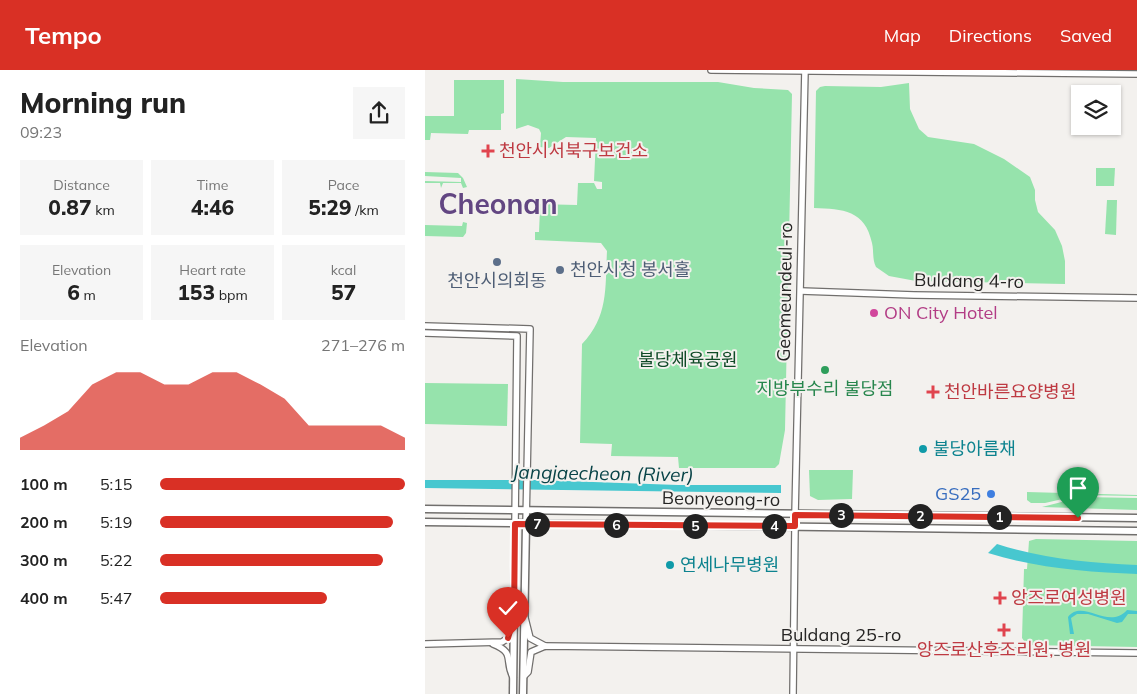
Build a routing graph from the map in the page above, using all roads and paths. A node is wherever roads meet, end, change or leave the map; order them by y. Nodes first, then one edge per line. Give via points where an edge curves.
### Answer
1 (711, 70) edge
2 (805, 71) edge
3 (1137, 74) edge
4 (801, 290) junction
5 (1137, 298) edge
6 (425, 326) edge
7 (425, 333) edge
8 (517, 366) junction
9 (517, 383) junction
10 (529, 383) junction
11 (529, 403) junction
12 (425, 509) edge
13 (515, 511) junction
14 (526, 512) junction
15 (795, 515) junction
16 (1137, 518) edge
17 (425, 522) edge
18 (515, 524) junction
19 (526, 524) junction
20 (795, 526) junction
21 (1137, 531) edge
22 (514, 618) junction
23 (525, 618) junction
24 (425, 644) edge
25 (493, 644) junction
26 (545, 646) junction
27 (794, 650) junction
28 (1137, 653) edge
29 (524, 676) junction
30 (513, 678) junction
31 (513, 694) edge
32 (523, 694) edge
33 (793, 694) edge

1 - 2 street
2 - 3 street
2 - 4 street, Geomeundeul-ro
4 - 5 street, Buldang 4-ro via 914,296
4 - 15 street, Geomeundeul-ro
6 - 10 street via 530,329
7 - 8 street via 517,336
8 - 9 street
8 - 10 street via 525,362
9 - 11 street via 522,406
9 - 13 street
10 - 11 street
11 - 14 street
12 - 13 main road, Beonyeong-ro
13 - 14 main road, Beonyeong-ro
13 - 18 street
14 - 15 main road, Beonyeong-ro
14 - 19 street
15 - 16 main road, Beonyeong-ro
15 - 20 main road
17 - 18 main road, Beonyeong-ro
18 - 19 main road, Beonyeong-ro
18 - 22 main road
19 - 20 main road, Beonyeong-ro
19 - 23 main road
20 - 21 main road, Beonyeong-ro
20 - 27 street
22 - 25 street via 508,638
22 - 30 main road
23 - 26 street via 530,638
23 - 29 main road
24 - 25 street
25 - 30 street via 509,654
26 - 27 street, Buldang 25-ro
26 - 29 street via 531,652 528,672
27 - 28 street, Buldang 25-ro
27 - 33 street
29 - 32 main road
30 - 31 main road

